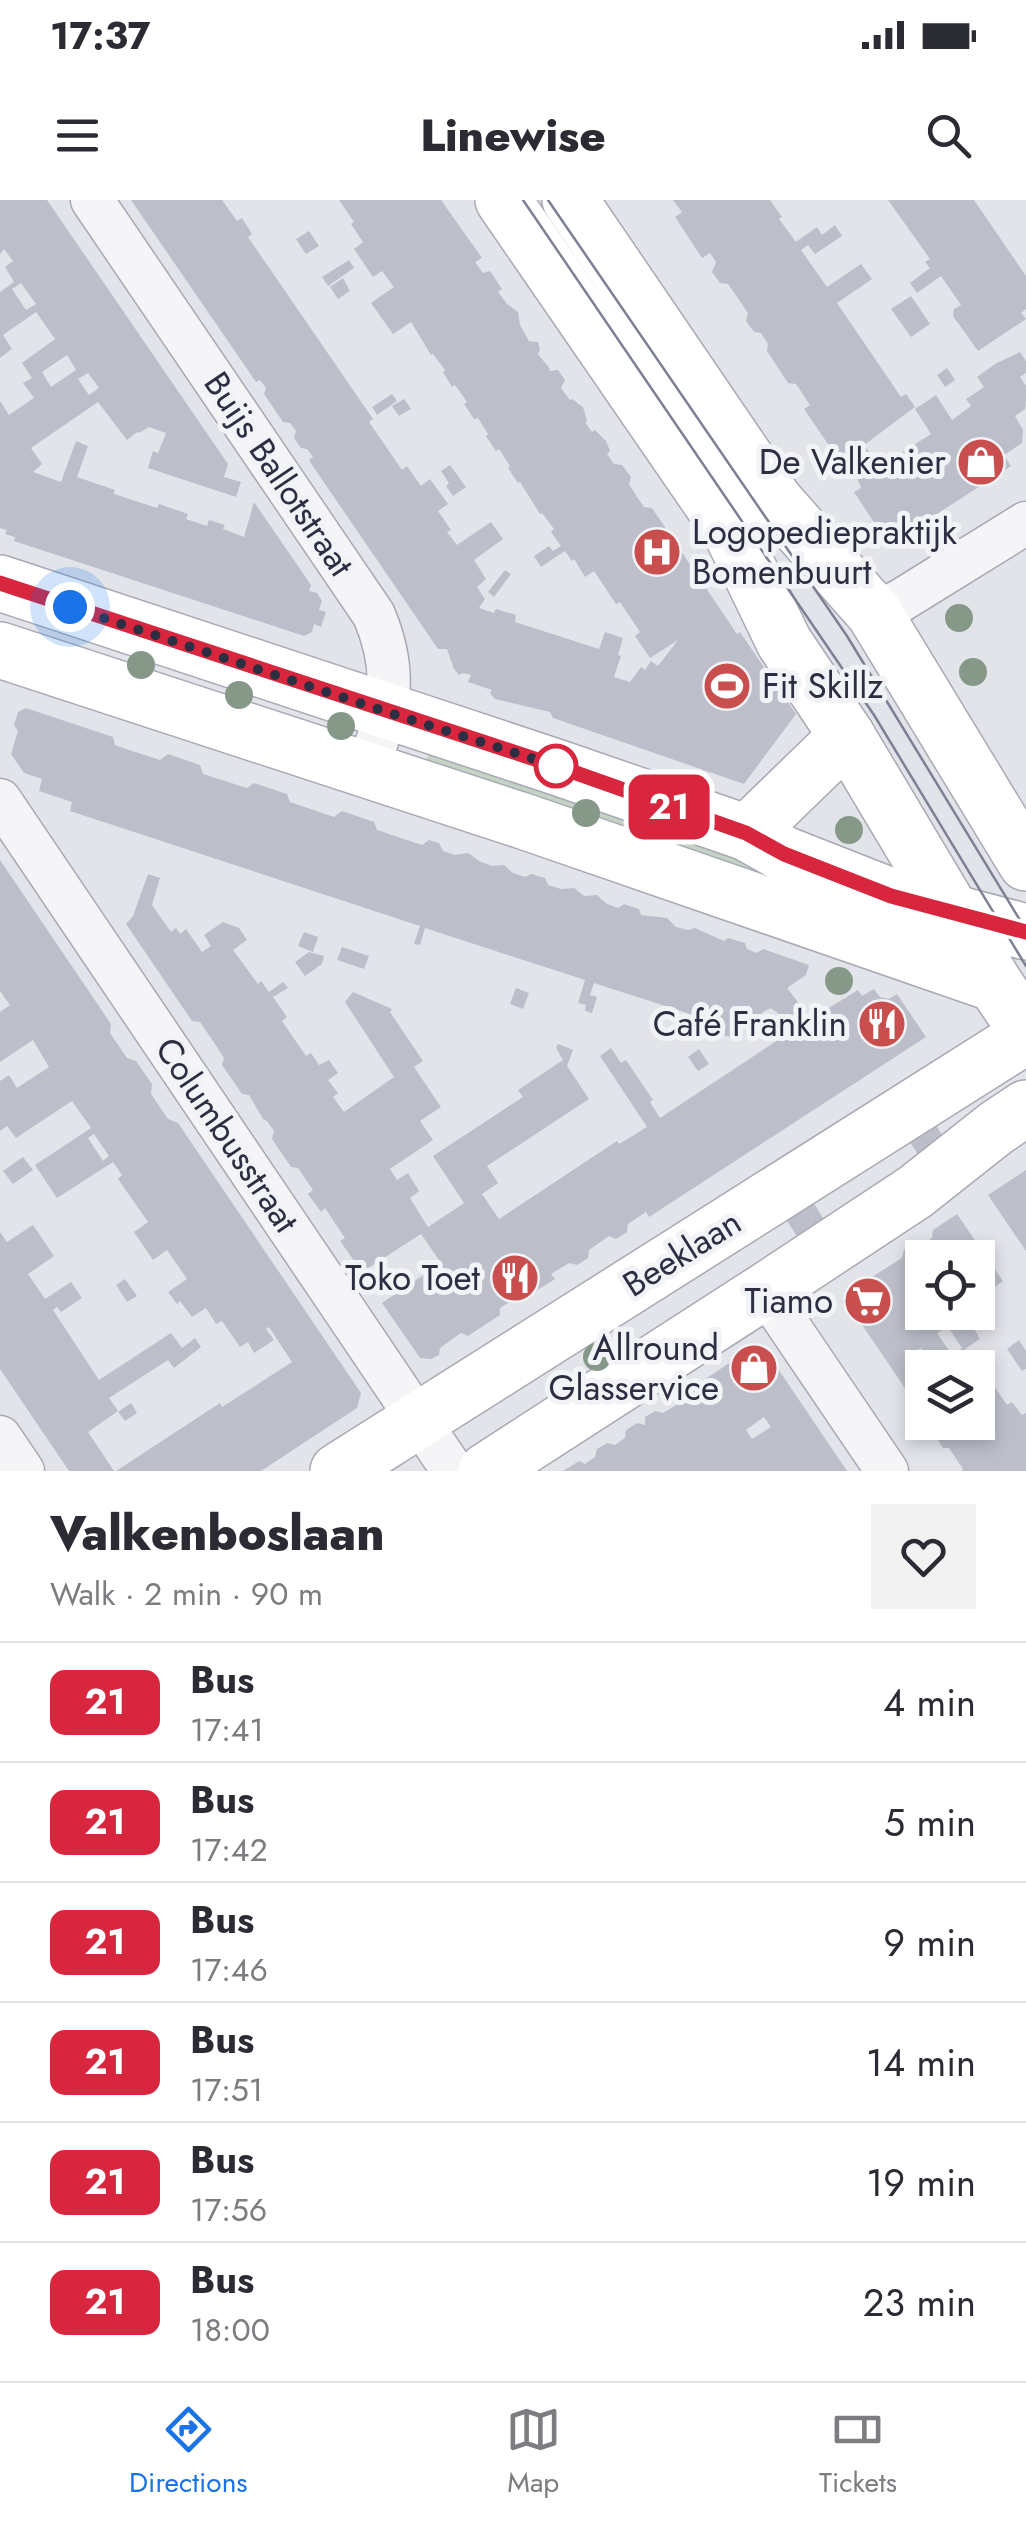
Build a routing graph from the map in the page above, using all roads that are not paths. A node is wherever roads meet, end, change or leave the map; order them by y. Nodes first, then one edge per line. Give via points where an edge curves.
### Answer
1 (92, 200) edge
2 (504, 200) edge
3 (570, 200) edge
4 (1026, 523) edge
5 (0, 583) edge
6 (874, 613) junction
7 (0, 650) edge
8 (387, 712) junction
9 (846, 736) junction
10 (367, 771) junction
11 (0, 800) edge
12 (746, 833) junction
13 (1026, 863) edge
14 (952, 913) junction
15 (1026, 932) edge
16 (995, 984) junction
17 (1026, 1033) edge
18 (1026, 1108) edge
19 (765, 1292) junction
20 (419, 1419) junction
21 (0, 1437) edge
22 (23, 1471) edge
23 (338, 1471) edge
24 (453, 1471) edge
25 (486, 1471) edge
26 (887, 1471) edge

1 - 8 street, Buijs Ballotstraat via 374,615 390,678
2 - 9 street via 730,530 784,642
3 - 6 street via 775,501
4 - 6 street
5 - 8 street
6 - 13 street
7 - 10 street
8 - 10 street, Buijs Ballotstraat
8 - 12 street
9 - 12 street
9 - 14 street
10 - 16 street
11 - 20 street, Columbusstraat
12 - 14 street via 891,896
14 - 15 street
14 - 16 street
16 - 17 street
17 - 20 street, Beeklaan
18 - 19 street via 916,1192
19 - 25 street
19 - 26 street
20 - 23 street, Beeklaan
20 - 24 street, Columbusstraat
21 - 22 street

